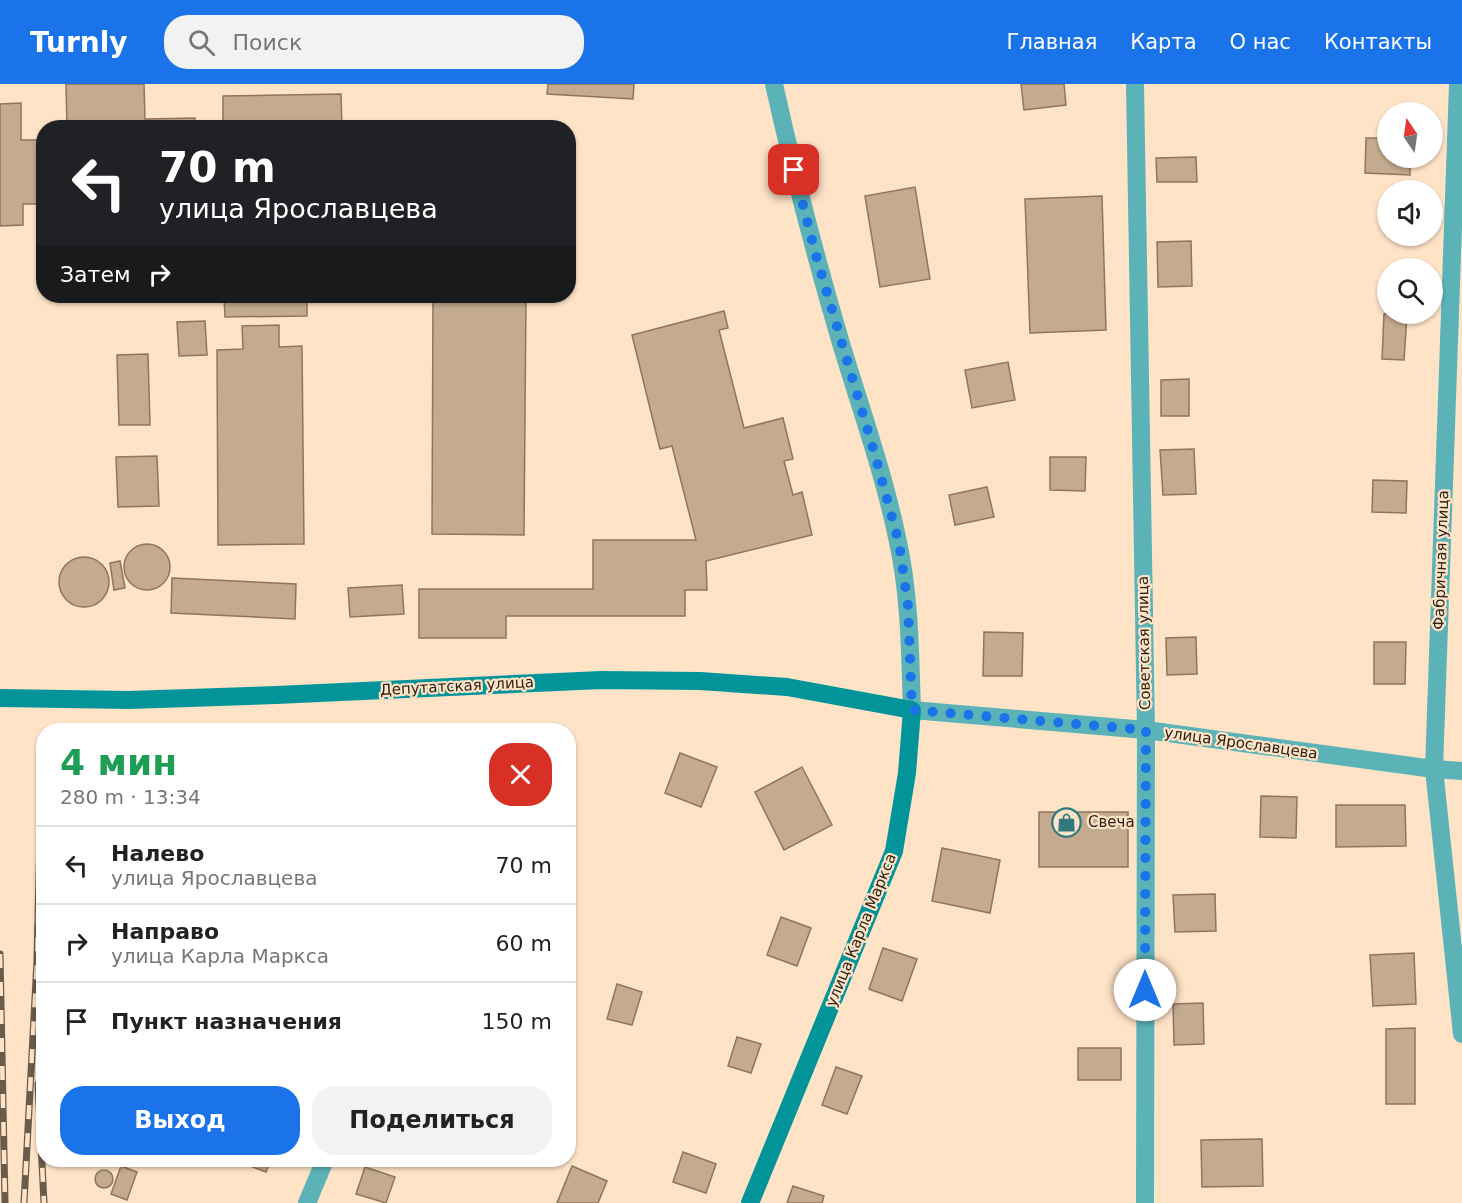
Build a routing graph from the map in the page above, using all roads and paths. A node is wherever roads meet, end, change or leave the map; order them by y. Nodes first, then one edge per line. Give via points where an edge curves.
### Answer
1 (774, 84) edge
2 (1136, 84) edge
3 (1458, 84) edge
4 (0, 698) edge
5 (912, 710) junction
6 (1146, 730) junction
7 (1434, 769) junction
8 (1462, 771) edge
9 (1462, 1034) edge
10 (322, 1167) edge
11 (307, 1203) edge
12 (750, 1203) edge
13 (1145, 1203) edge

1 - 5 street, улица Карла Маркса via 815,252 899,543 908,606
2 - 6 street, Советская улица
3 - 7 street, Фабричная улица
4 - 5 main road, Депутатская улица via 129,700 601,680 700,681 787,687
5 - 6 street, улица Ярославцева
5 - 12 main road, улица Карла Маркса via 907,773 894,851
6 - 7 street, улица Ярославцева
6 - 13 street, Советская улица
7 - 8 street, улица Ярославцева
7 - 9 street, Фабричная улица
10 - 11 street

